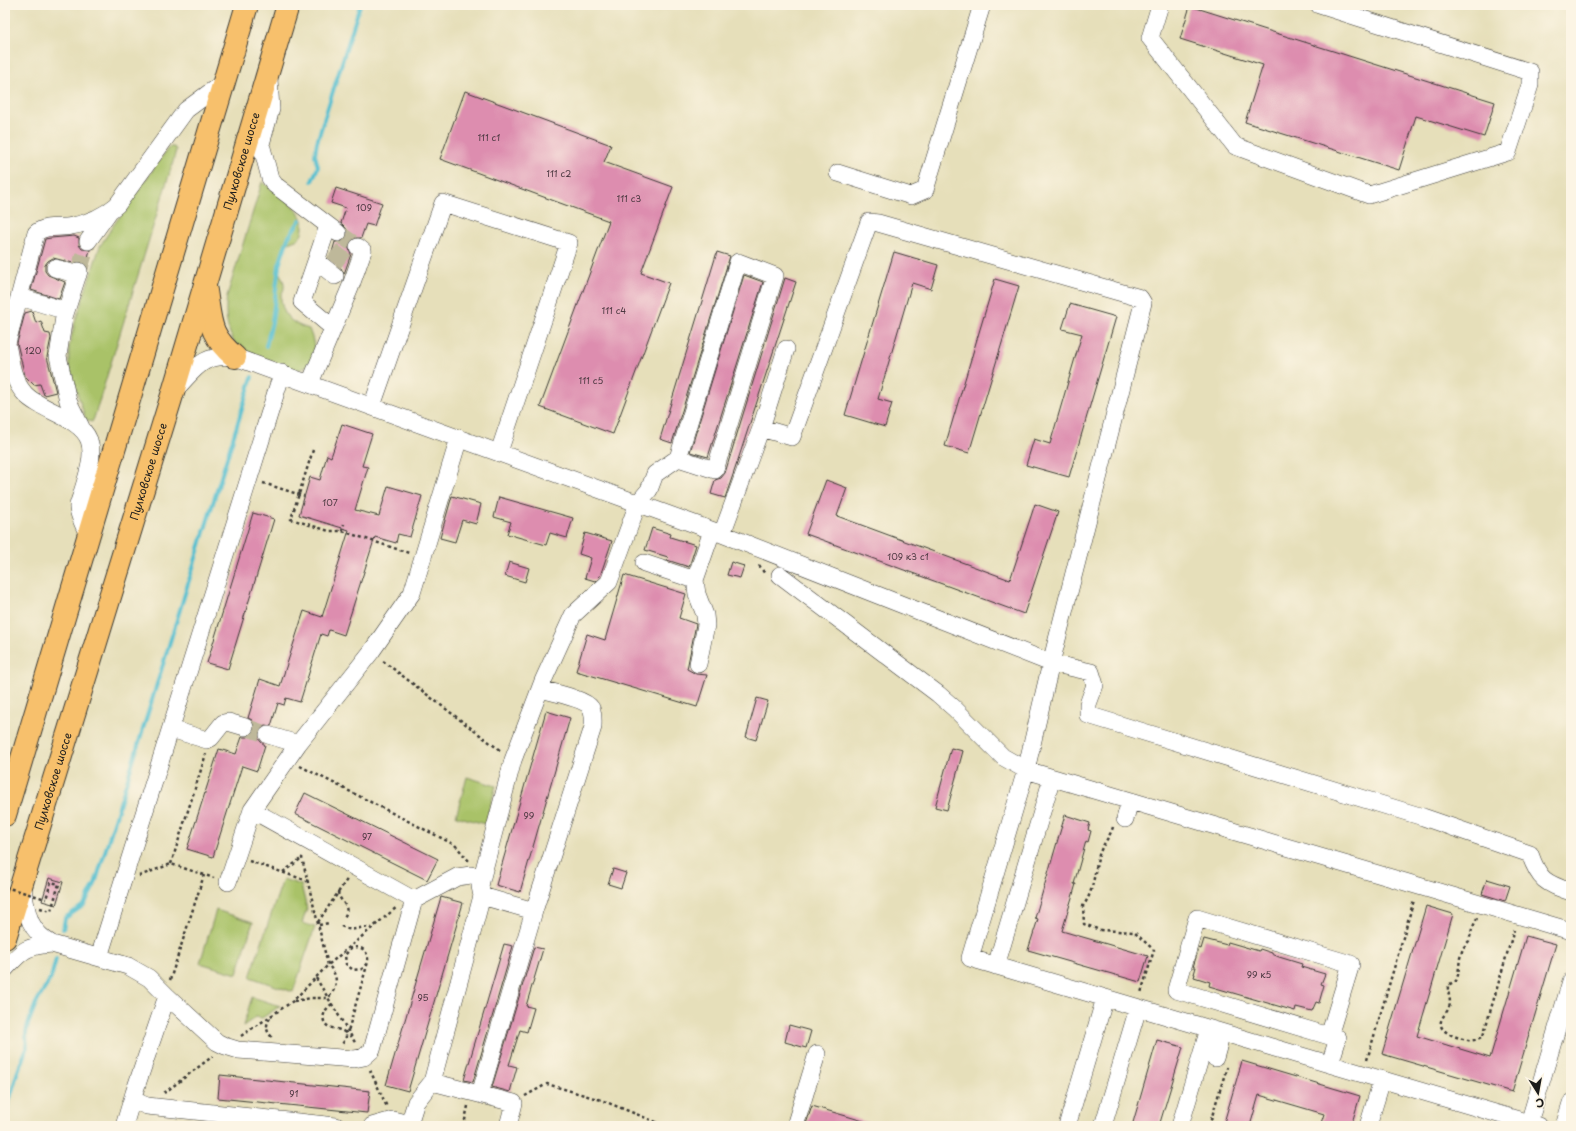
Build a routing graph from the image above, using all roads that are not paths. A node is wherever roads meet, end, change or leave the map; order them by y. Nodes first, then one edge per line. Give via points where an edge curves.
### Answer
1 (247, 5) edge
2 (288, 5) edge
3 (982, 5) edge
4 (1160, 5) edge
5 (1319, 5) edge
6 (269, 71) junction
7 (225, 81) junction
8 (838, 173) dead end
9 (108, 213) junction
10 (88, 241) tunnel mouth
11 (358, 247) dead end
12 (30, 260) junction
13 (316, 261) junction
14 (344, 283) junction
15 (205, 284) junction
16 (20, 297) junction
17 (66, 311) junction
18 (333, 328) junction
19 (786, 349) dead end
20 (235, 357) junction
21 (282, 373) junction
22 (310, 383) junction
23 (173, 392) junction
24 (372, 406) junction
25 (761, 428) junction
26 (84, 432) junction
27 (459, 438) junction
28 (499, 452) junction
29 (678, 458) junction
30 (638, 503) junction
31 (717, 532) junction
32 (89, 537) junction
33 (644, 563) dead end
34 (780, 575) dead end
35 (695, 580) junction
36 (1051, 663) junction
37 (698, 664) dead end
38 (540, 689) junction
39 (245, 727) tunnel mouth
40 (171, 729) junction
41 (268, 735) tunnel mouth
42 (298, 744) junction
43 (1026, 770) junction
44 (1052, 778) junction
45 (1126, 800) junction
46 (7, 802) edge
47 (252, 810) junction
48 (1125, 819) dead end
49 (482, 877) junction
50 (228, 882) road end
51 (14, 884) edge
52 (1571, 892) edge
53 (482, 896) junction
54 (414, 900) junction
55 (534, 911) junction
56 (1571, 931) edge
57 (5, 938) edge
58 (52, 944) junction
59 (99, 957) junction
60 (996, 966) junction
61 (5, 969) edge
62 (1571, 981) edge
63 (167, 996) junction
64 (1105, 998) junction
65 (1138, 1008) junction
66 (1216, 1031) junction
67 (1330, 1036) junction
68 (817, 1054) dead end
69 (1221, 1062) road end
70 (1330, 1064) junction
71 (1382, 1080) junction
72 (432, 1082) junction
73 (134, 1093) junction
74 (476, 1093) junction
75 (1571, 1103) edge
76 (390, 1124) edge
77 (1534, 1124) edge
78 (124, 1126) edge
79 (336, 1126) edge
80 (508, 1126) edge
81 (795, 1126) edge
82 (1067, 1126) edge
83 (1103, 1126) edge
84 (1180, 1126) edge
85 (1368, 1126) edge
86 (1564, 1126) edge

1 - 7 highway
2 - 6 highway, Пулковское шоссе
3 - 8 street via 925,190 911,196
4 - 5 street via 1150,38 1235,146 1369,195 1508,152 1530,85 1530,72
6 - 13 street via 271,110 261,144 270,178 275,185 333,229 327,248
6 - 15 highway, Пулковское шоссе
7 - 9 street via 186,110 117,205
7 - 32 highway
9 - 10 street
9 - 12 street via 95,220 71,226 42,229 36,233
11 - 14 street via 363,251
12 - 16 street
12 - 17 street via 78,273
13 - 14 street
13 - 18 street via 302,302
14 - 18 street
15 - 20 highway via 211,326 221,345
15 - 23 highway, Пулковское шоссе
16 - 17 street
16 - 26 street via 7,342 13,375 25,394 68,419
17 - 26 street via 58,356 68,401
18 - 22 street
19 - 25 street
20 - 21 street
20 - 23 street via 216,356 205,359
21 - 22 street
21 - 40 street
22 - 24 street
23 - 51 highway, Пулковское шоссе
24 - 27 street
24 - 28 street via 443,203 569,243
25 - 31 street
25 - 36 street via 792,437 869,222 1140,298 1143,303
26 - 32 street via 89,439 92,452 78,508
27 - 28 street
27 - 42 street via 412,593 371,652
28 - 30 street
29 - 29 street via 715,470 775,276 738,262
29 - 30 street via 655,474 649,490
30 - 31 street
30 - 38 street via 608,582 573,615
31 - 35 street
31 - 36 street
32 - 46 highway
33 - 35 street
34 - 43 street via 938,694 1003,757
35 - 37 street via 706,625
36 - 43 street
36 - 52 street via 1091,672 1095,685 1088,704 1088,714 1415,815 1530,854 1536,872 1551,884
38 - 49 street via 513,760
38 - 55 street via 584,702 591,708 593,727
39 - 40 street via 228,722 207,740
40 - 59 street
41 - 42 street
42 - 47 street
43 - 44 street
43 - 60 street via 970,958
44 - 45 street
44 - 60 street
45 - 48 street
45 - 56 street
47 - 50 street
47 - 54 street
49 - 53 street
49 - 54 street via 457,877
51 - 57 highway, Пулковское шоссе
51 - 58 street via 35,931
53 - 55 street
53 - 72 street
54 - 63 street via 372,1050 364,1057 354,1059 246,1051 225,1046 217,1042
55 - 74 street
58 - 59 street
58 - 61 street via 20,952
59 - 63 street via 128,966 149,978
60 - 64 street
62 - 77 street
63 - 73 street
64 - 65 street
64 - 82 street
65 - 66 street
65 - 83 street
66 - 69 street
66 - 70 street
66 - 84 street
67 - 67 street via 1351,964 1197,918 1176,990
67 - 70 street via 1338,1038
68 - 81 street
70 - 71 street
71 - 77 street
71 - 85 street
72 - 74 street
72 - 76 street via 416,1102
73 - 78 street
73 - 79 street via 137,1102 147,1106
74 - 80 street via 514,1103
75 - 86 street

